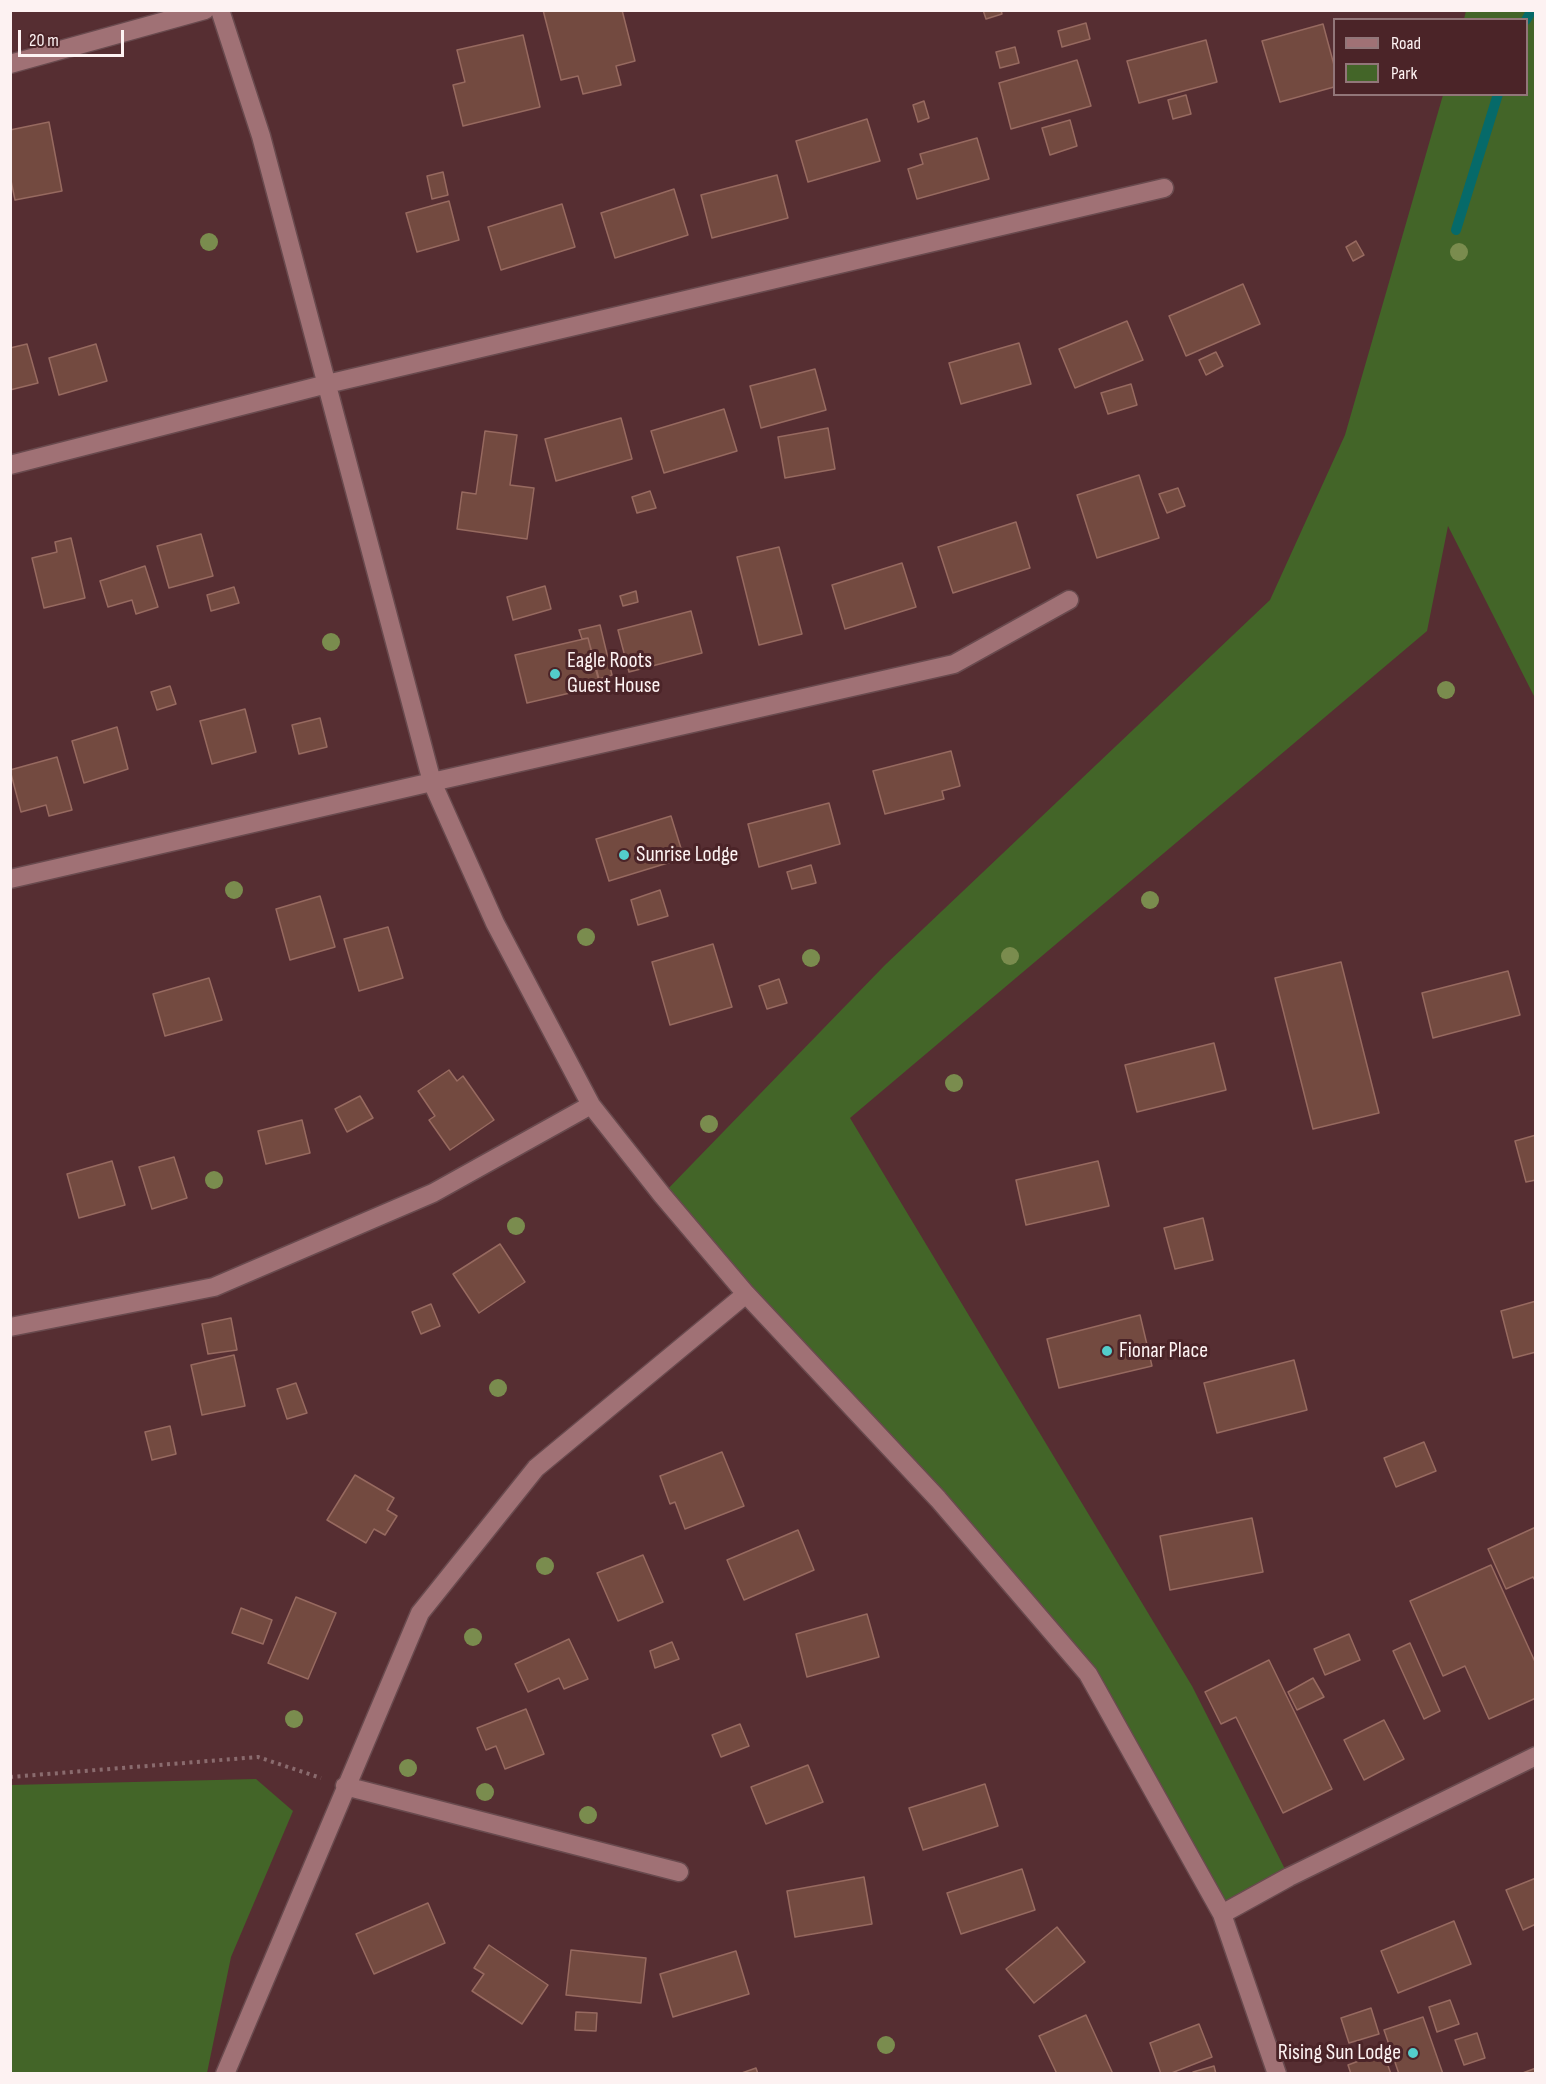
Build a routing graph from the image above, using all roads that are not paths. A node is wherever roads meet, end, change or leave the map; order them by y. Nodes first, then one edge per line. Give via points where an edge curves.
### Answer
1 (205, 10) edge
2 (220, 10) edge
3 (10, 64) edge
4 (1164, 188) dead end
5 (327, 384) junction
6 (10, 465) edge
7 (1069, 600) dead end
8 (432, 782) junction
9 (10, 879) edge
10 (591, 1105) junction
11 (746, 1294) junction
12 (10, 1327) edge
13 (1536, 1756) edge
14 (345, 1786) junction
15 (679, 1872) dead end
16 (1222, 1914) junction
17 (225, 2073) edge
18 (1277, 2073) edge

1 - 3 street
2 - 5 street via 261,136
4 - 5 street
5 - 6 street
5 - 8 street
7 - 8 street via 954,664
8 - 9 street
8 - 10 street via 495,923
10 - 11 street
10 - 12 street via 433,1193 214,1287
11 - 14 street via 536,1468 420,1613
11 - 16 street via 938,1499 1088,1674
13 - 16 street
14 - 15 street
14 - 17 street
16 - 18 street

